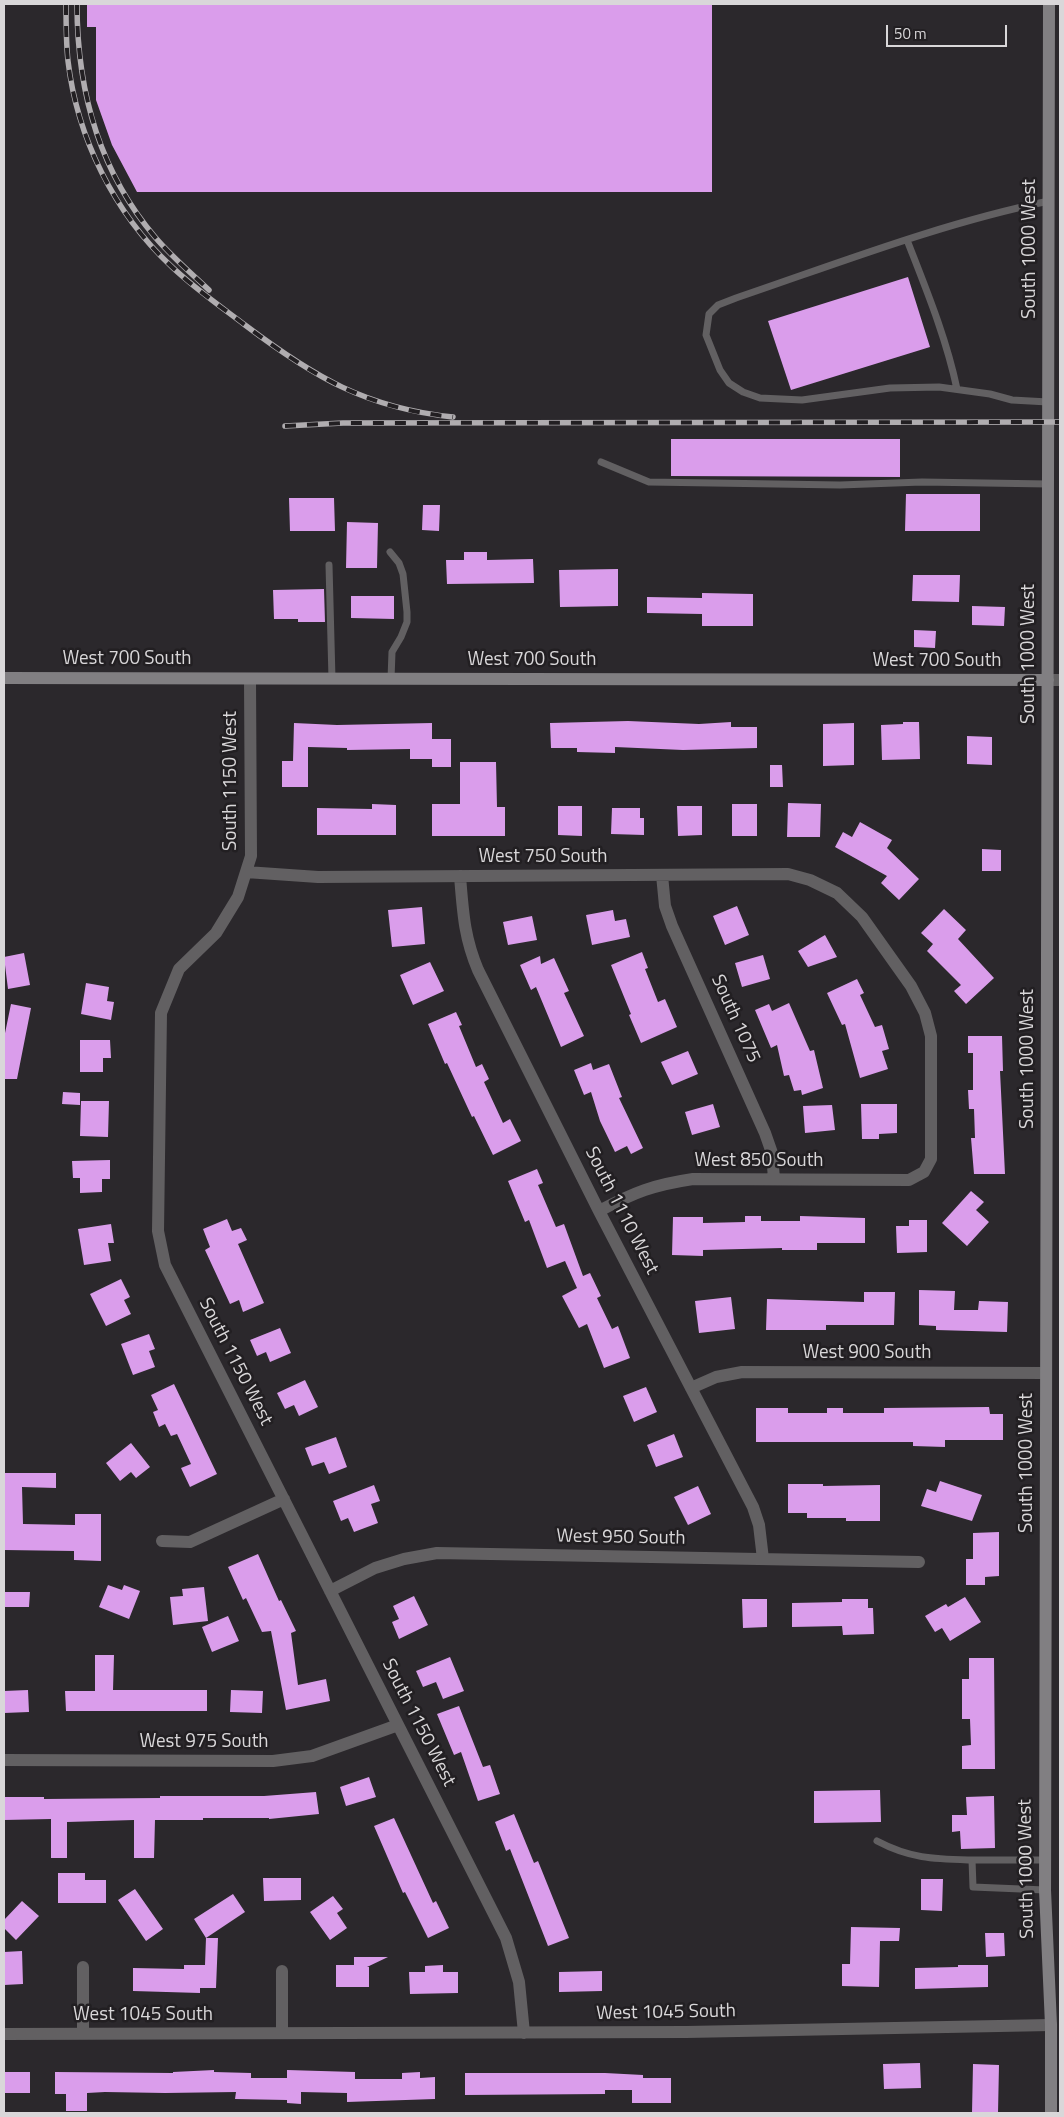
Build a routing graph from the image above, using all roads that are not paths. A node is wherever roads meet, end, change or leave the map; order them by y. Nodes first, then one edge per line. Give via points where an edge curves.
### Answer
1 (1049, 4) edge
2 (1049, 201) junction
3 (907, 240) junction
4 (957, 389) junction
5 (1048, 402) junction
6 (601, 462) dead end
7 (1048, 484) junction
8 (390, 552) dead end
9 (329, 566) dead end
10 (4, 678) edge
11 (250, 678) junction
12 (332, 678) junction
13 (390, 679) junction
14 (1054, 680) edge
15 (246, 872) junction
16 (662, 874) junction
17 (460, 876) junction
18 (924, 1172) joint
19 (774, 1179) junction
20 (599, 1211) junction
21 (1046, 1373) junction
22 (691, 1388) junction
23 (284, 1499) junction
24 (162, 1541) dead end
25 (763, 1559) junction
26 (919, 1562) dead end
27 (330, 1591) junction
28 (398, 1725) junction
29 (4, 1760) edge
30 (877, 1841) dead end
31 (972, 1860) junction
32 (1044, 1860) junction
33 (1044, 1890) junction
34 (84, 1966) dead end
35 (282, 1971) dead end
36 (1051, 2024) junction
37 (282, 2033) junction
38 (524, 2033) junction
39 (4, 2034) edge
40 (84, 2034) junction
41 (1051, 2113) edge

1 - 2 main road, South 1000 West
2 - 3 lane via 992,214
2 - 5 main road, South 1000 West
3 - 4 lane via 938,319
3 - 4 lane via 718,305 709,314 706,326 712,354 729,384 760,398 802,400 890,388
4 - 5 lane via 1012,400
5 - 7 main road, South 1000 West
6 - 7 lane via 649,482
7 - 14 main road, South 1000 West
8 - 13 lane via 403,574 407,622 392,652
9 - 12 lane
10 - 11 main road, West 700 South
11 - 12 main road, West 700 South
11 - 15 street, South 1150 West via 251,856
12 - 13 main road, West 700 South
13 - 14 main road, West 700 South
14 - 21 main road, South 1000 West
15 - 17 street, West 750 South via 318,877
15 - 23 street, South 1150 West via 238,897 216,933 179,969 161,1013 158,1230 165,1265
16 - 17 street, West 750 South
16 - 18 street, West 750 South via 788,874 837,893 862,917 911,986 925,1013 931,1036 931,1159
16 - 19 street, South 1075 via 665,906 672,926 766,1133
17 - 20 street, South 1110 West via 468,947
18 - 19 street, West 850 South via 909,1180
19 - 20 street, West 850 South via 693,1179 659,1184
20 - 22 street, South 1110 West
21 - 22 street, West 900 South via 742,1372 716,1377
21 - 32 main road, South 1000 West
22 - 25 street, South 1110 West via 753,1507
23 - 24 street via 190,1542
23 - 27 street, South 1150 West
25 - 26 street, West 950 South
25 - 27 street, West 950 South via 437,1553 375,1568
27 - 28 street, South 1150 West
28 - 29 street, West 975 South via 312,1756 273,1761
28 - 38 street, South 1150 West via 506,1938 519,1982
30 - 31 lane via 896,1851 928,1859
31 - 32 lane
31 - 33 lane via 973,1887
32 - 33 main road, South 1000 West
33 - 36 main road, South 1000 West
34 - 40 street
35 - 37 street
36 - 38 street, West 1045 South
36 - 41 main road, South 1000 West
37 - 38 street, West 1045 South
37 - 40 street, West 1045 South
39 - 40 street, West 1045 South

